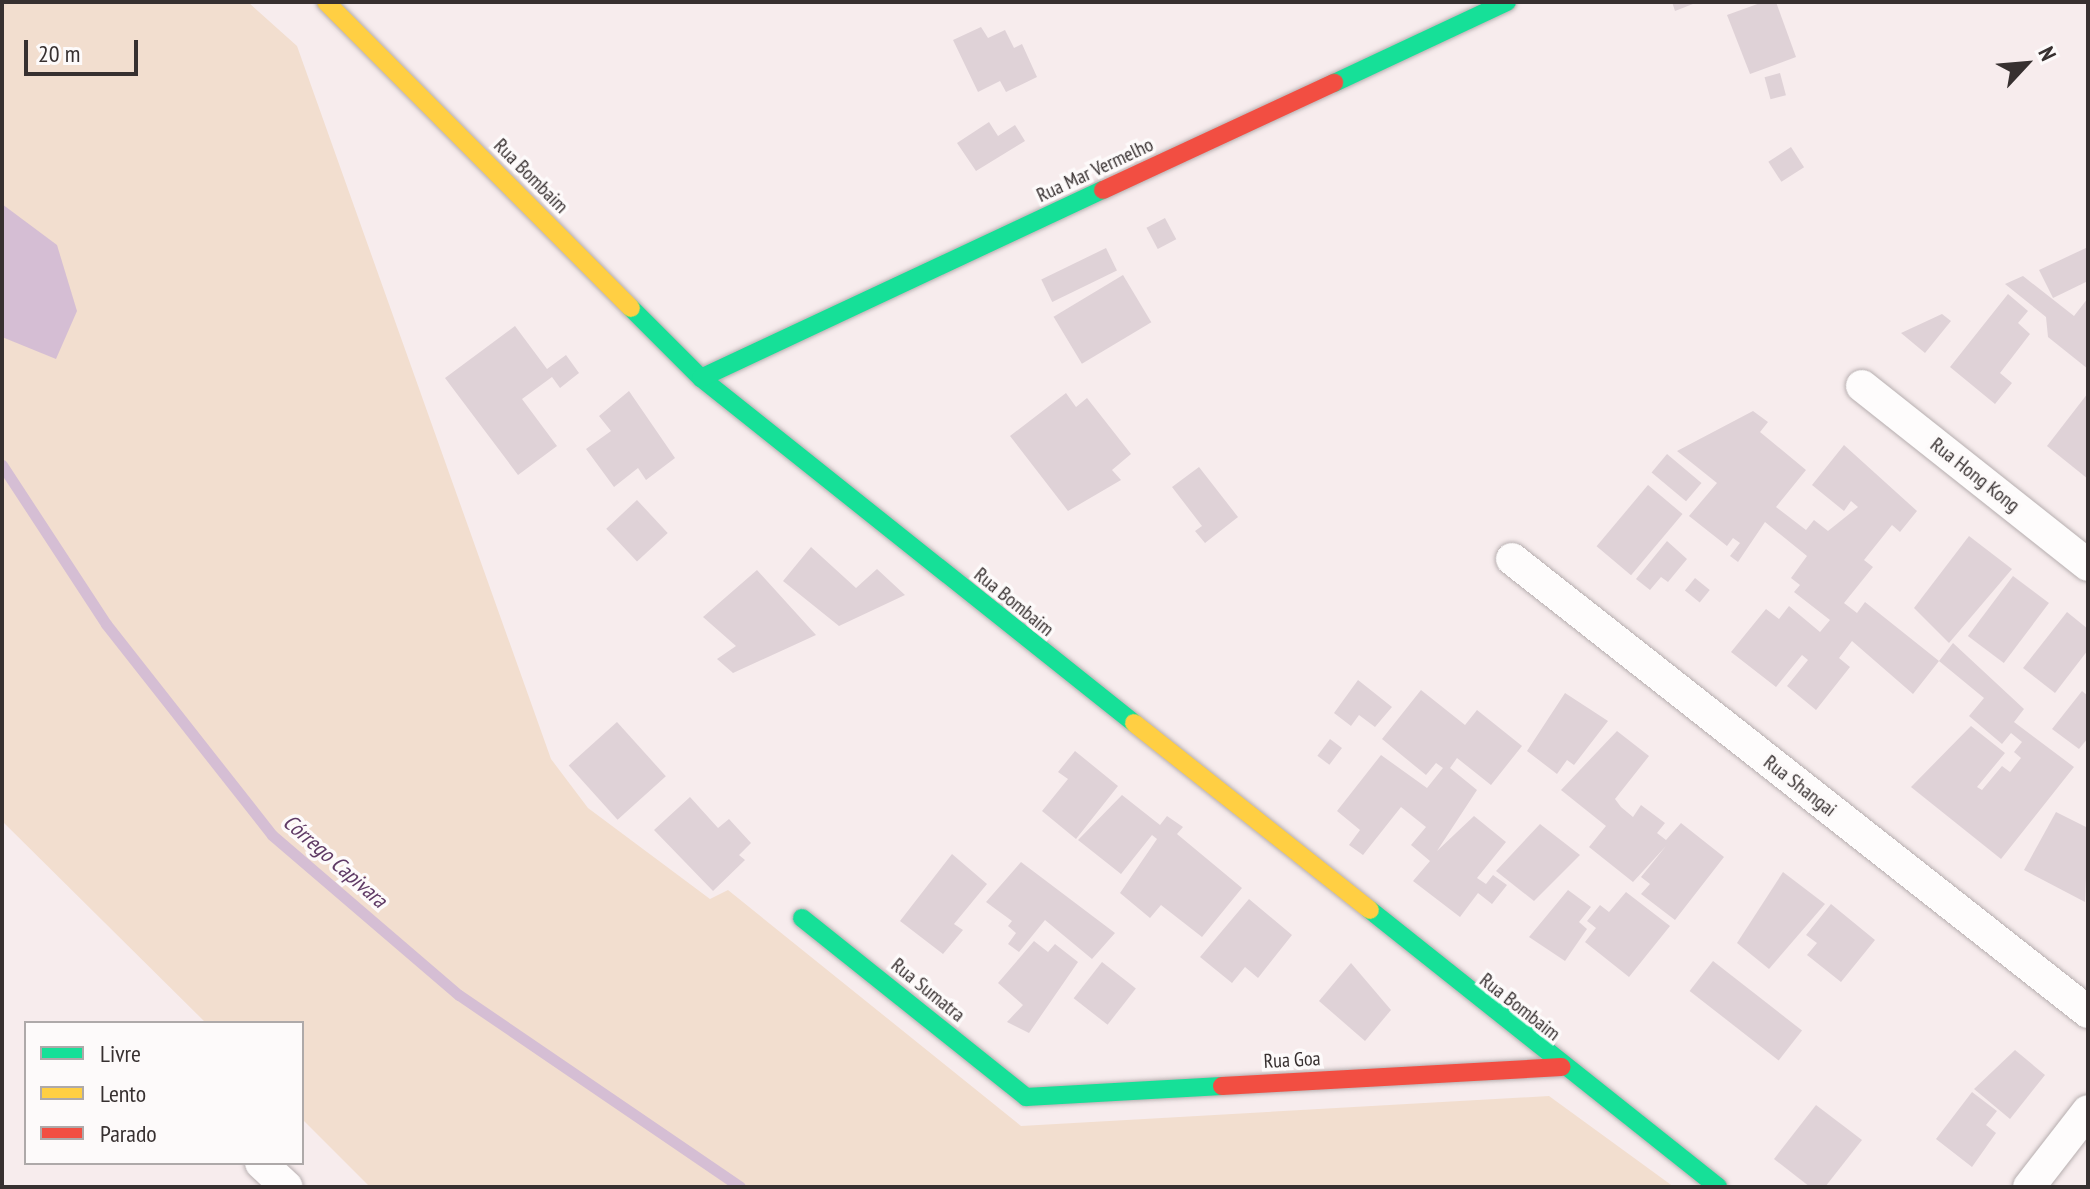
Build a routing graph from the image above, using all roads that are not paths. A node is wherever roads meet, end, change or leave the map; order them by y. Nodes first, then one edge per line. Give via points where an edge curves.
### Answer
1 (1507, 2) edge
2 (330, 3) edge
3 (701, 378) junction
4 (1862, 386) dead end
5 (1512, 559) dead end
6 (2088, 565) edge
7 (802, 918) dead end
8 (2088, 1012) edge
9 (1561, 1067) junction
10 (1026, 1097) joint
11 (2088, 1111) edge
12 (263, 1165) edge
13 (287, 1187) edge
14 (1718, 1187) edge
15 (2029, 1187) edge

1 - 3 street, Rua Mar Vermelho
2 - 3 street, Rua Bombaim
3 - 9 street, Rua Bombaim
4 - 6 street, Rua Hong Kong
5 - 8 street, Rua Shangai
7 - 10 street, Rua Sumatra
9 - 10 street, Rua Goa
9 - 14 street, Rua Bombaim
11 - 15 street
12 - 13 street

